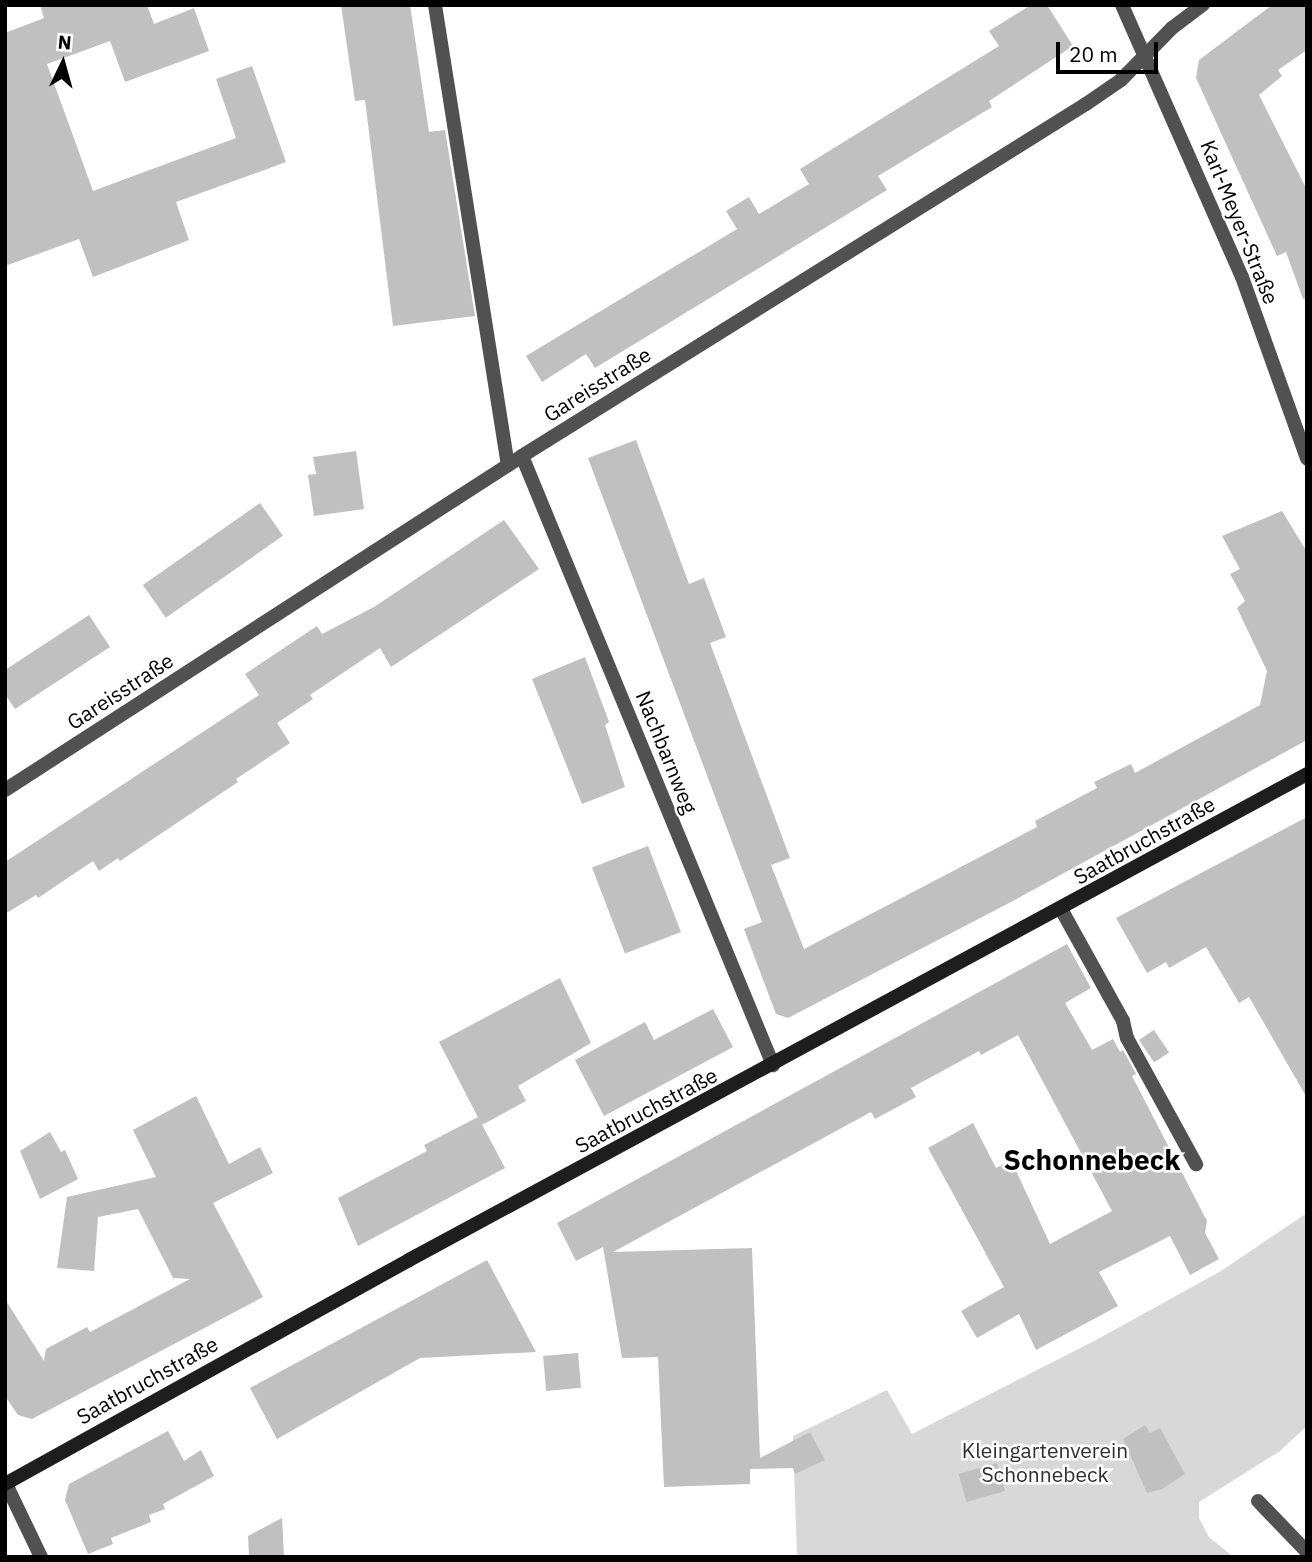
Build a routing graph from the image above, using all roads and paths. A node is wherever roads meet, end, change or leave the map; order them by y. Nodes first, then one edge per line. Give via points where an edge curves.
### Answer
1 (435, 5) edge
2 (1122, 5) edge
3 (1203, 5) edge
4 (1146, 58) junction
5 (522, 456) junction
6 (1307, 459) edge
7 (508, 465) junction
8 (1307, 774) edge
9 (5, 790) edge
10 (1061, 909) junction
11 (773, 1065) junction
12 (1196, 1164) dead end
13 (5, 1484) edge
14 (1258, 1501) dead end
15 (1307, 1552) edge
16 (41, 1557) edge

1 - 7 street
2 - 4 street, Karl-Meyer-Straße
3 - 4 street, Gareisstraße via 1172,29
4 - 5 street, Gareisstraße via 1086,104
4 - 6 street, Karl-Meyer-Straße via 1242,277
5 - 7 street, Gareisstraße
5 - 11 street, Nachbarnweg
7 - 9 street, Gareisstraße
8 - 10 main road, Saatbruchstraße
10 - 11 main road, Saatbruchstraße
10 - 12 street
11 - 13 main road, Saatbruchstraße
13 - 16 street
14 - 15 street

